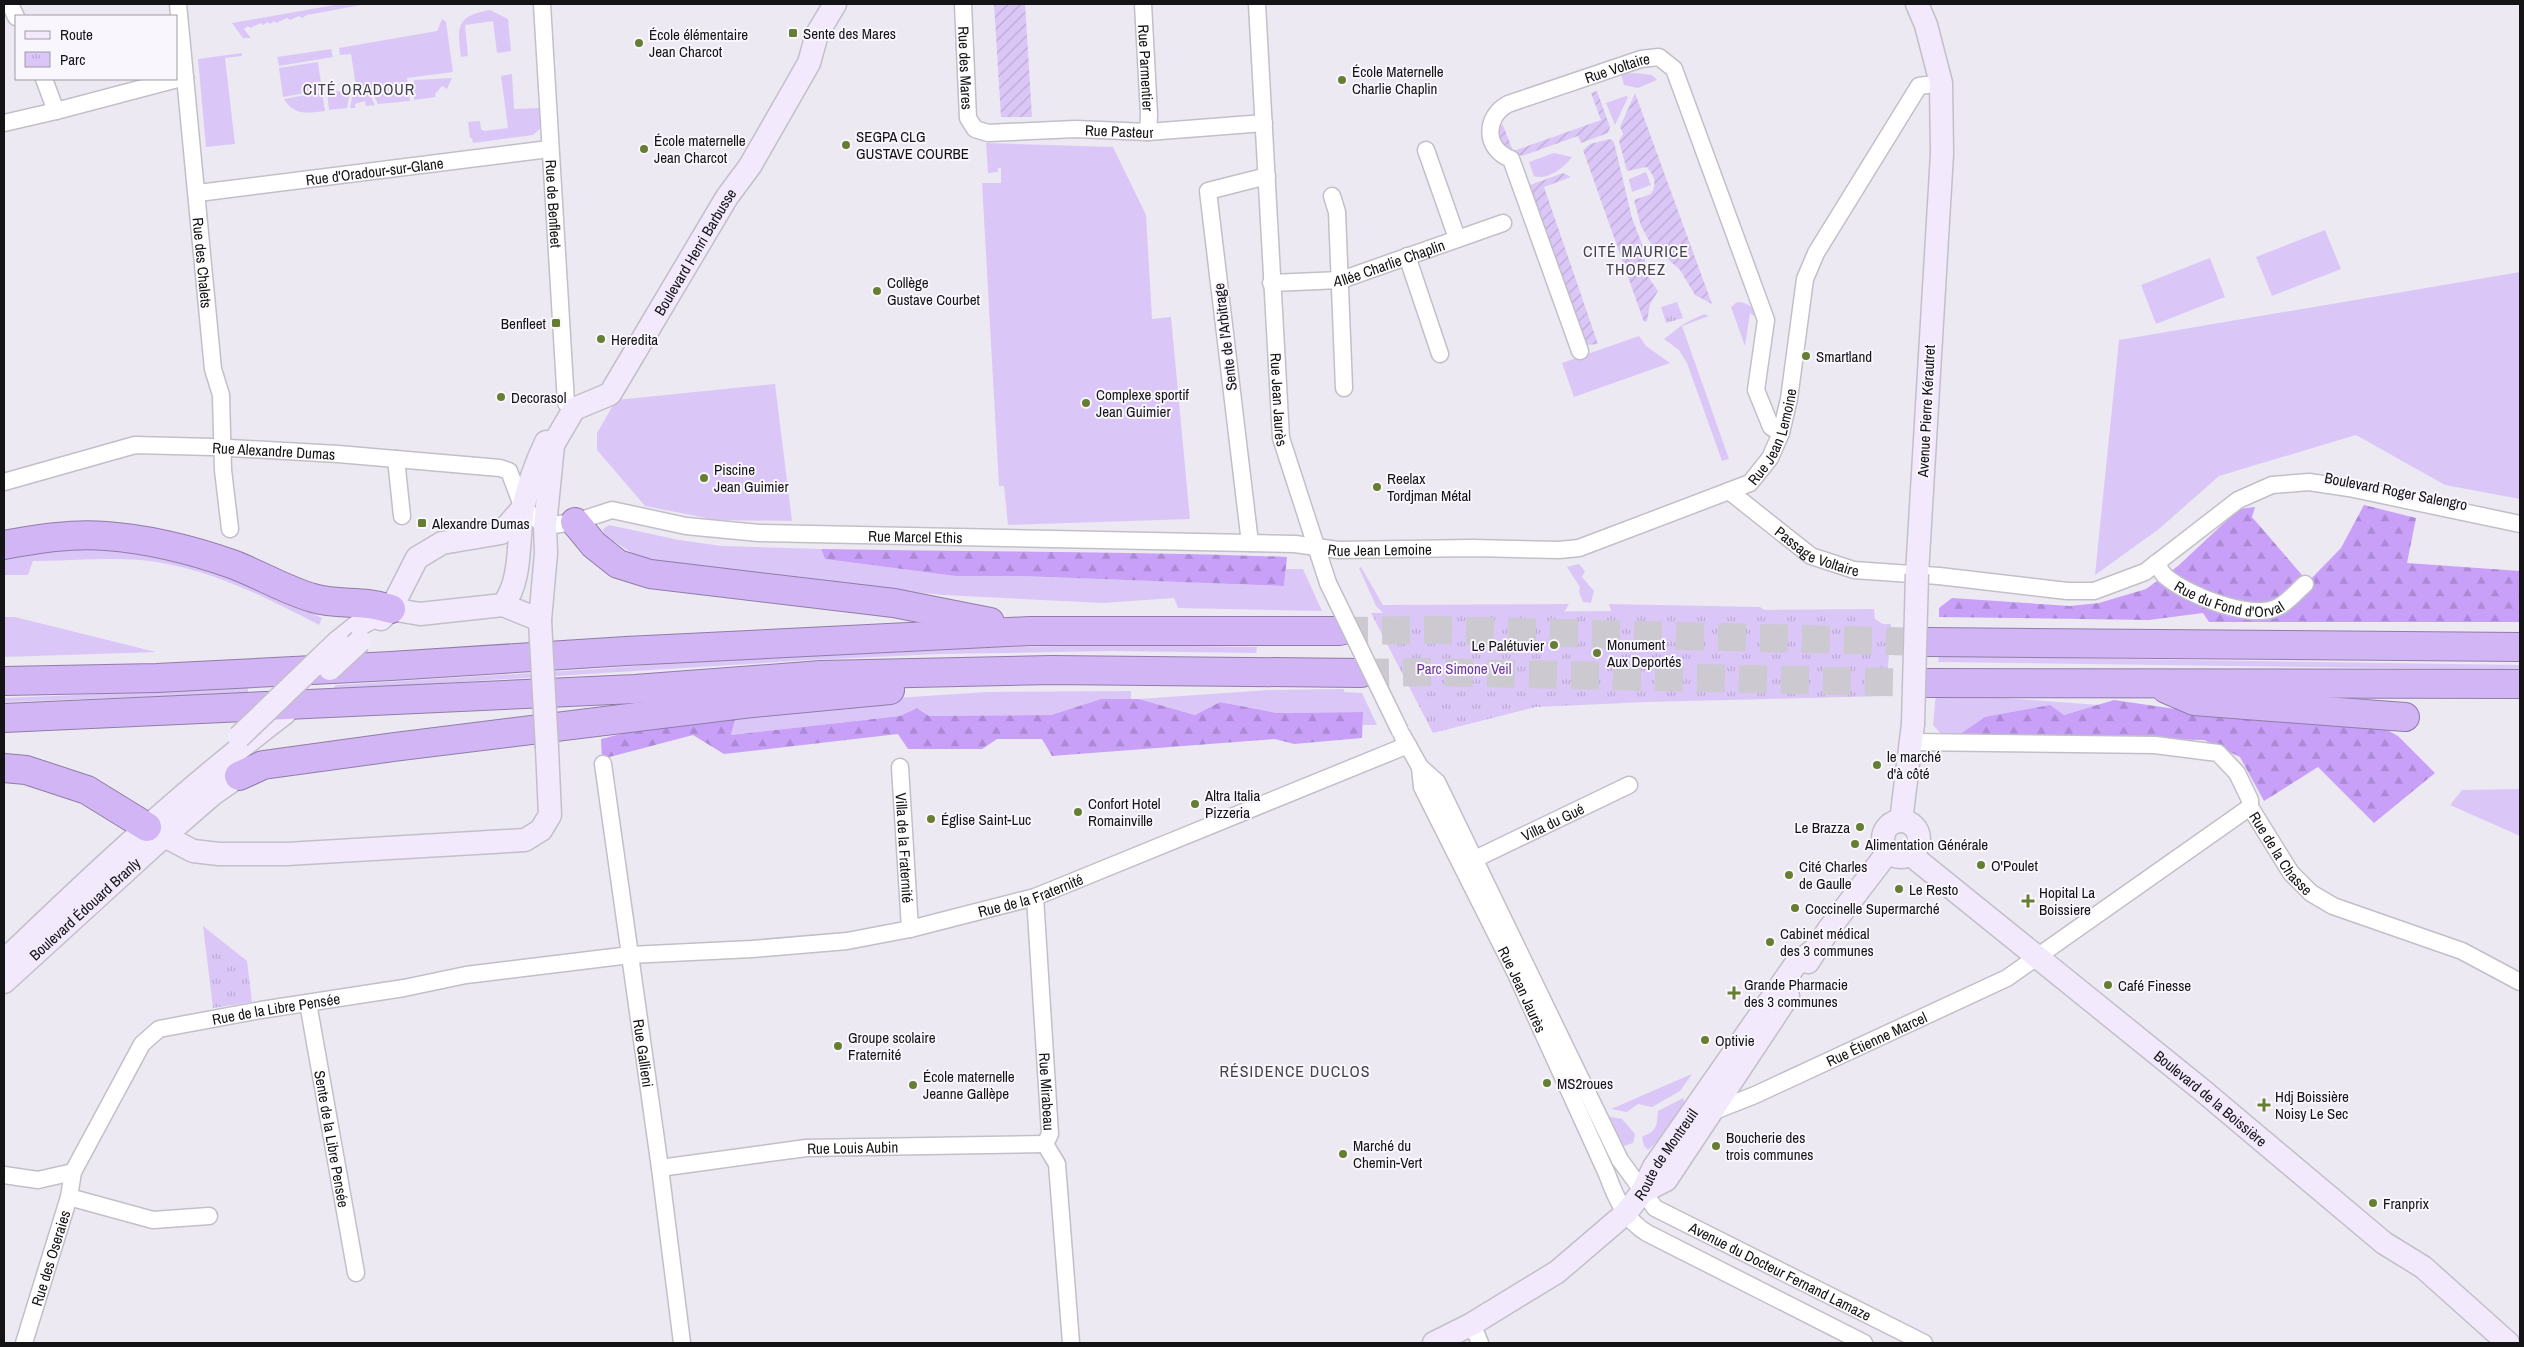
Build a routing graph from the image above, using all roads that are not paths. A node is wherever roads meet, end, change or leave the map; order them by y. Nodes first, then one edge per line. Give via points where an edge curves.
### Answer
1 (178, 4) edge
2 (542, 4) edge
3 (835, 4) edge
4 (963, 4) edge
5 (1143, 4) edge
6 (1256, 4) edge
7 (1917, 4) edge
8 (185, 77) junction
9 (178, 79) edge
10 (44, 80) edge
11 (174, 80) edge
12 (1941, 83) junction
13 (56, 111) junction
14 (4, 123) edge
15 (1264, 123) junction
16 (975, 129) joint
17 (1148, 132) junction
18 (549, 149) junction
19 (1426, 150) dead end
20 (1267, 176) junction
21 (198, 193) junction
22 (1332, 196) dead end
23 (1503, 223) dead end
24 (1457, 238) junction
25 (1407, 256) junction
26 (1341, 280) junction
27 (1270, 283) junction
28 (1580, 351) dead end
29 (1440, 354) dead end
30 (1344, 388) dead end
31 (610, 394) junction
32 (566, 403) junction
33 (1781, 433) junction
34 (223, 448) junction
35 (396, 459) junction
36 (4, 482) edge
37 (1729, 491) junction
38 (523, 508) junction
39 (2520, 515) edge
40 (402, 516) dead end
41 (575, 522) junction
42 (2520, 524) edge
43 (545, 526) junction
44 (230, 529) dead end
45 (1250, 543) junction
46 (4, 544) edge
47 (1316, 547) junction
48 (2176, 547) junction
49 (2156, 563) junction
50 (1917, 574) junction
51 (2305, 584) dead end
52 (503, 605) junction
53 (391, 609) junction
54 (540, 630) junction
55 (1030, 631) junction
56 (1340, 631) tunnel mouth
57 (1928, 642) tunnel mouth
58 (2520, 648) edge
59 (926, 672) junction
60 (1361, 673) tunnel mouth
61 (4, 681) edge
62 (2151, 682) junction
63 (1928, 683) tunnel mouth
64 (2520, 684) edge
65 (2405, 716) dead end
66 (4, 718) edge
67 (1912, 733) junction
68 (255, 736) junction
69 (1404, 738) junction
70 (301, 761) junction
71 (603, 764) dead end
72 (900, 767) dead end
73 (1420, 767) junction
74 (4, 768) edge
75 (239, 776) joint
76 (1630, 785) dead end
77 (2250, 807) junction
78 (1900, 820) junction
79 (157, 832) junction
80 (1888, 852) junction
81 (1911, 855) junction
82 (1475, 859) junction
83 (1035, 896) junction
84 (910, 928) junction
85 (1814, 950) junction
86 (630, 955) junction
87 (2038, 957) junction
88 (4, 961) edge
89 (4, 982) edge
90 (2520, 982) edge
91 (308, 1003) junction
92 (1712, 1112) junction
93 (1045, 1144) junction
94 (660, 1168) junction
95 (73, 1172) junction
96 (4, 1175) edge
97 (1642, 1192) junction
98 (69, 1197) junction
99 (1626, 1213) junction
100 (209, 1216) dead end
101 (356, 1273) dead end
102 (1476, 1334) edge
103 (2502, 1338) edge
104 (1070, 1342) edge
105 (1440, 1342) edge
106 (24, 1343) edge
107 (682, 1343) edge
108 (1864, 1343) edge
109 (1924, 1343) edge

1 - 8 street, Rue des Chalets
2 - 18 street, Rue de Benfleet
3 - 31 street, Boulevard Henri Barbusse via 817,34 809,63 750,166 727,197
4 - 16 street, Rue des Mares via 968,118
5 - 17 street, Rue Parmentier
6 - 15 street, Rue Jean Jaurès
7 - 12 street, Avenue Pierre Kérautret via 1926,25
8 - 9 street
8 - 21 street, Rue des Chalets
10 - 13 street
11 - 13 street
12 - 33 street, Rue Jean Lemoine via 1919,86 1816,253 1805,280 1789,399
12 - 50 street, Avenue Pierre Kérautret via 1942,154
13 - 14 street
15 - 17 street, Rue Pasteur
15 - 20 street, Rue Jean Jaurès
16 - 17 street, Rue Pasteur via 988,134 1074,129
18 - 21 street, Rue d'Oradour-sur-Glane
18 - 32 street, Rue de Benfleet
19 - 24 street
20 - 27 street, Rue Jean Jaurès
20 - 45 street, Sente de l'Arbitrage via 1208,191
21 - 34 street, Rue des Chalets via 213,368 221,395
22 - 26 street via 1337,212
23 - 24 street, Allée Charlie Chaplin
24 - 25 street, Allée Charlie Chaplin
25 - 26 street, Allée Charlie Chaplin
25 - 29 street
26 - 27 street, Allée Charlie Chaplin
26 - 30 street
27 - 47 street, Rue Jean Jaurès via 1281,438
28 - 33 street, Rue Voltaire via 1511,159 1499,153 1494,146 1490,127 1495,113 1508,104 1641,59 1659,57 1674,68 1766,320 1756,390 1771,427
31 - 32 street
31 - 43 street via 574,410 553,445
32 - 38 street via 538,460
33 - 37 street, Rue Jean Lemoine via 1770,458 1750,483
34 - 35 street, Rue Alexandre Dumas
34 - 36 street, Rue Alexandre Dumas via 135,445
34 - 44 street, Rue des Chalets via 222,470
35 - 38 street, Rue Alexandre Dumas via 509,471
35 - 40 street
37 - 47 street, Rue Jean Lemoine via 1579,548 1338,550
37 - 50 street, Passage Voltaire via 1811,556 1854,570
38 - 43 street
38 - 52 street via 513,588
38 - 53 street via 501,532 442,543 417,558
39 - 48 street, Boulevard Roger Salengro via 2345,479 2310,474 2271,477 2234,492 2195,519
41 - 43 street, Rue Marcel Ethis
41 - 45 street, Rue Marcel Ethis via 612,510 686,526 759,533
41 - 55 highway via 594,545 618,564 650,574 894,603
42 - 48 street, Boulevard Roger Salengro via 2309,482 2272,485 2238,500
43 - 54 street
45 - 47 street, Rue Marcel Ethis
46 - 53 highway via 55,537 106,536 149,543 233,565 312,598 373,602
47 - 69 street, Rue Jean Jaurès, bridge via 1328,583
48 - 49 street, Boulevard Roger Salengro
49 - 50 street, Boulevard Roger Salengro via 2145,572 2094,591 2067,591
49 - 51 street, Rue du Fond d'Orval via 2165,576 2209,602 2240,608 2264,611 2278,607
50 - 67 street, Avenue Pierre Kérautret, bridge
52 - 53 street via 420,614
52 - 54 street
53 - 68 street, bridge via 285,713
53 - 68 street, bridge via 363,622 338,642
54 - 79 street, bridge via 550,815 541,830 525,840 287,854 219,854 193,851
55 - 56 highway
55 - 61 highway via 626,650 196,676
57 - 58 highway
59 - 60 highway
59 - 66 highway via 821,675 625,690
59 - 70 highway via 900,689 743,704
62 - 63 highway
62 - 64 highway
62 - 65 highway via 2194,701
67 - 77 street, Rue de la Chasse via 2156,745 2218,753 2237,773
67 - 78 street, Avenue Pierre Kérautret
68 - 70 street via 271,744 282,756
68 - 79 street via 204,777
69 - 73 street, Rue Jean Jaurès
69 - 83 street, Rue de la Fraternité
70 - 75 highway via 263,765
71 - 86 street, Rue Gallieni
72 - 84 street, Villa de la Fraternité
73 - 82 street, Rue Jean Jaurès via 1437,782
73 - 99 street, Rue Jean Jaurès via 1422,787 1517,976
74 - 79 highway via 26,770 87,790
75 - 79 street
76 - 82 street, Villa du Gué
77 - 87 street, Rue Étienne Marcel
77 - 90 street, Rue de la Chasse via 2290,873 2311,893 2333,906 2462,951
78 - 80 street via 1892,823 1883,836
78 - 81 street via 1915,827 1919,834 1919,843
79 - 88 street, Boulevard Édouard Branly
79 - 89 street, Boulevard Édouard Branly via 152,847
80 - 81 street via 1899,858
80 - 85 street, Route de Montreuil
81 - 87 street, Boulevard de la Boissière
82 - 97 street, Rue Jean Jaurès via 1620,1160
83 - 84 street, Rue de la Fraternité
83 - 93 street, Rue Mirabeau via 1050,1134
84 - 86 street, Rue de la Fraternité via 847,941 752,950
85 - 92 street, Route de Montreuil via 1769,1029
85 - 97 street, Route de Montreuil via 1795,965 1752,1024 1654,1167
86 - 91 street, Rue de la Libre Pensée via 466,975
86 - 94 street, Rue Gallieni
87 - 92 street, Rue Étienne Marcel via 2007,978
87 - 103 street, Boulevard de la Boissière via 2384,1243 2423,1267
91 - 95 street, Rue de la Libre Pensée via 159,1029 142,1044
91 - 101 street, Sente de la Libre Pensée
92 - 97 street, Route de Montreuil via 1666,1180
93 - 94 street, Rue Louis Aubin via 806,1148
93 - 104 street, Rue Mirabeau via 1057,1164
94 - 107 street, Rue Gallieni
95 - 96 street via 38,1180
95 - 98 street, Rue des Oseraies
97 - 99 street
97 - 109 street, Avenue du Docteur Fernand Lamaze via 1655,1208
98 - 100 street via 153,1220
98 - 106 street, Rue des Oseraies
99 - 102 street via 1557,1272
99 - 108 street, Avenue du Docteur Fernand Lamaze via 1646,1233
102 - 105 street

